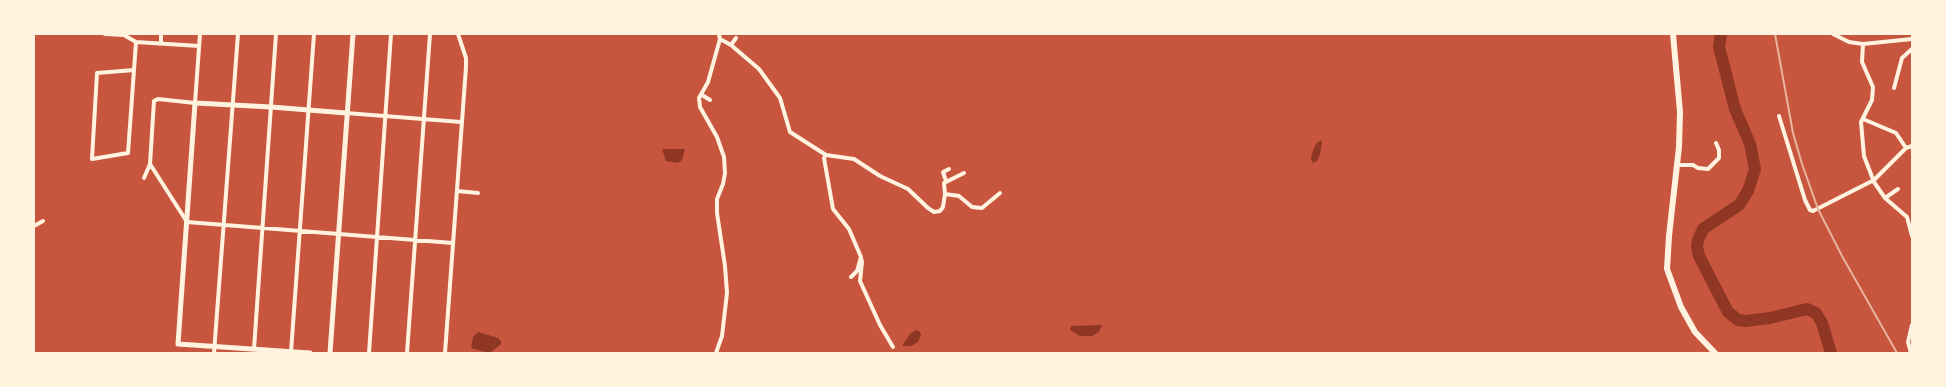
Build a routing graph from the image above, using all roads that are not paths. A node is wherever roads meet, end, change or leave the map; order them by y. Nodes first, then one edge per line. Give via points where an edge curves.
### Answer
1 (105, 34) edge
2 (124, 34) edge
3 (161, 34) edge
4 (200, 34) edge
5 (238, 34) edge
6 (276, 34) edge
7 (314, 34) edge
8 (353, 34) edge
9 (391, 34) edge
10 (430, 34) edge
11 (458, 34) edge
12 (720, 34) edge
13 (1673, 34) edge
14 (1833, 34) edge
15 (736, 38) dead end
16 (720, 39) junction
17 (1912, 39) edge
18 (136, 42) junction
19 (161, 44) junction
20 (1863, 44) junction
21 (731, 45) junction
22 (199, 46) junction
23 (1912, 49) edge
24 (134, 70) junction
25 (1894, 88) dead end
26 (702, 95) junction
27 (710, 100) dead end
28 (195, 103) junction
29 (233, 104) junction
30 (271, 107) junction
31 (309, 110) junction
32 (346, 113) junction
33 (386, 116) junction
34 (1779, 116) dead end
35 (424, 118) junction
36 (1863, 119) junction
37 (462, 122) junction
38 (1716, 143) dead end
39 (1912, 146) edge
40 (1906, 148) junction
41 (826, 155) junction
42 (150, 164) junction
43 (1677, 165) junction
44 (949, 169) dead end
45 (964, 173) dead end
46 (144, 178) dead end
47 (1874, 180) junction
48 (946, 181) junction
49 (1898, 189) dead end
50 (457, 191) junction
51 (478, 193) dead end
52 (945, 193) junction
53 (955, 193) dead end
54 (1000, 193) dead end
55 (1885, 198) junction
56 (43, 221) dead end
57 (187, 222) junction
58 (34, 226) edge
59 (225, 226) junction
60 (262, 229) junction
61 (300, 232) junction
62 (338, 234) junction
63 (1912, 236) edge
64 (377, 237) junction
65 (415, 240) junction
66 (453, 243) junction
67 (861, 257) junction
68 (851, 277) dead end
69 (1912, 325) edge
70 (892, 347) dead end
71 (254, 349) junction
72 (215, 350) edge
73 (292, 352) junction
74 (310, 353) edge
75 (330, 353) edge
76 (369, 353) edge
77 (407, 353) edge
78 (445, 353) edge
79 (716, 353) edge
80 (1715, 353) edge
81 (1911, 353) edge

1 - 2 street
2 - 18 street
3 - 19 street
4 - 22 street
5 - 29 street
6 - 30 street
7 - 31 street
8 - 32 street
9 - 33 street
10 - 35 street
11 - 37 street via 466,58
12 - 16 street
13 - 43 highway via 1680,112
14 - 20 street via 1849,42
15 - 21 street
16 - 21 street
16 - 26 street
17 - 20 street
18 - 19 street
18 - 24 street
19 - 22 street
20 - 36 street via 1862,62 1873,87 1872,100
21 - 41 street via 759,69 780,98 790,132
22 - 28 street
23 - 25 street via 1902,58
24 - 24 street via 128,153 92,159 97,72
26 - 27 street
26 - 79 street via 700,106 717,137 725,173 717,206 727,293 722,336
28 - 29 street
28 - 42 street via 158,98 154,101
28 - 57 street
29 - 30 street
29 - 59 street
30 - 31 street
30 - 60 street
31 - 32 street
31 - 61 street
32 - 33 street
32 - 62 street
33 - 35 street
33 - 64 street
34 - 47 street via 1810,210
35 - 37 street
35 - 65 street
36 - 40 street via 1896,132
36 - 47 street via 1864,156
37 - 50 street
38 - 43 street via 1719,158 1708,169
39 - 40 street
40 - 47 street
41 - 52 street via 854,159 908,189 934,212 940,211
41 - 67 street via 833,209 849,229
42 - 46 street
42 - 57 street
43 - 80 highway via 1667,269 1695,332
44 - 48 street via 943,172
45 - 48 street
47 - 55 street
48 - 52 street
49 - 55 street
50 - 51 street
50 - 66 street
52 - 53 street
52 - 54 street via 959,196 972,207 982,208
55 - 63 street via 1907,217
56 - 58 street
57 - 59 street
57 - 72 street via 178,344
59 - 60 street
59 - 72 street
60 - 61 street
60 - 71 street
61 - 62 street
61 - 73 street
62 - 64 street
62 - 75 street
64 - 65 street
64 - 76 street
65 - 66 street
65 - 77 street
66 - 78 street
67 - 68 street via 857,271
67 - 70 street via 860,281
69 - 81 street via 1908,342
71 - 72 street
71 - 73 street
73 - 74 street

